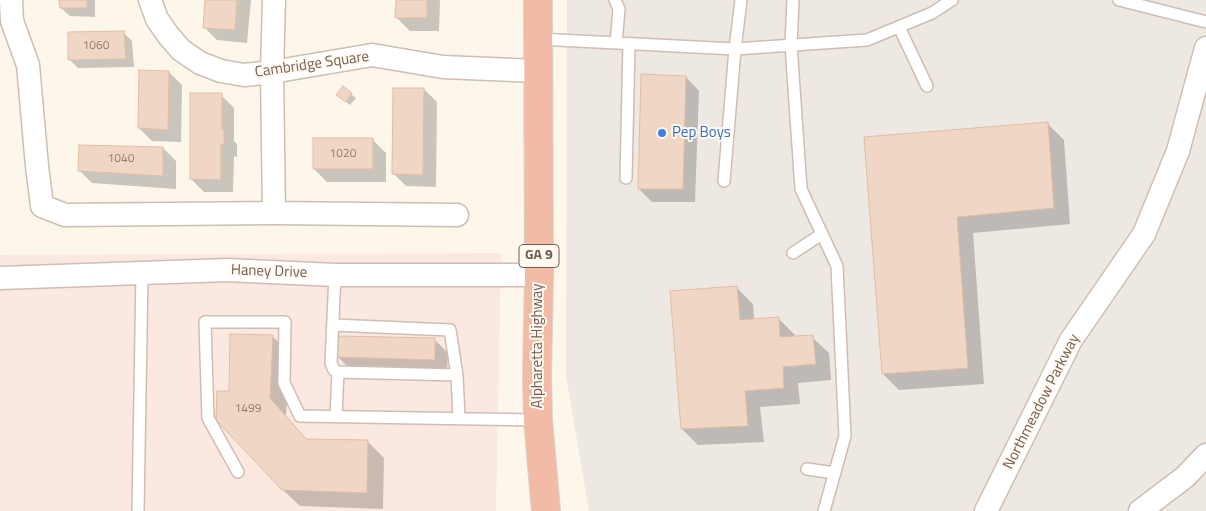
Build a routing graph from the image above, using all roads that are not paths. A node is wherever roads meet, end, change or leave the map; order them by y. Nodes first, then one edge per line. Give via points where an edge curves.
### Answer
1 (11, 0) edge
2 (150, 0) edge
3 (274, 0) edge
4 (538, 0) edge
5 (615, 0) edge
6 (741, 0) edge
7 (793, 0) edge
8 (952, 0) edge
9 (1119, 0) edge
10 (1206, 22) edge
11 (899, 27) junction
12 (538, 39) junction
13 (616, 43) junction
14 (629, 44) junction
15 (791, 45) junction
16 (1206, 48) edge
17 (735, 50) junction
18 (538, 71) junction
19 (272, 72) junction
20 (927, 86) dead end
21 (626, 178) dead end
22 (724, 181) dead end
23 (274, 213) junction
24 (457, 215) dead end
25 (822, 234) junction
26 (793, 253) dead end
27 (142, 273) junction
28 (335, 275) junction
29 (539, 275) junction
30 (0, 278) edge
31 (333, 325) junction
32 (338, 372) junction
33 (457, 375) junction
34 (336, 416) junction
35 (459, 418) junction
36 (538, 420) junction
37 (1206, 455) edge
38 (807, 468) dead end
39 (238, 472) dead end
40 (835, 473) junction
41 (138, 511) edge
42 (546, 511) edge
43 (824, 511) edge
44 (986, 511) edge
45 (1140, 511) edge

1 - 23 street via 12,21 28,65 42,206 65,215
2 - 19 street, Cambridge Square via 168,35 181,50 200,63 244,75
3 - 19 street
4 - 12 highway, Alpharetta Highway / GA 9
5 - 13 lane via 618,9
6 - 17 lane
7 - 15 lane
8 - 11 lane
9 - 10 lane
11 - 15 lane via 867,40
11 - 20 lane
12 - 13 lane
12 - 18 highway, Alpharetta Highway / GA 9
13 - 14 lane
14 - 17 lane
14 - 21 lane
15 - 17 lane
15 - 25 lane via 801,189
16 - 44 street, Northmeadow Parkway via 1178,151 1144,234 1071,340
17 - 22 lane
18 - 19 street, Cambridge Square via 443,67 372,55
18 - 29 highway, Alpharetta Highway / GA 9
19 - 23 street
23 - 24 street
25 - 26 lane
25 - 40 lane via 837,266 845,436
27 - 28 street, Haney Drive via 227,270
27 - 30 street, Haney Drive
27 - 41 lane
28 - 29 street, Haney Drive
28 - 31 lane
29 - 36 highway, Alpharetta Highway / GA 9
31 - 32 lane via 331,363
31 - 33 lane via 450,330
32 - 33 lane
32 - 34 lane
33 - 35 lane
34 - 35 lane
34 - 39 lane via 300,416 284,383 286,322 205,322 208,418
35 - 36 lane
36 - 42 highway, Alpharetta Highway / GA 9
37 - 45 street via 1185,477
38 - 40 lane
40 - 43 lane

